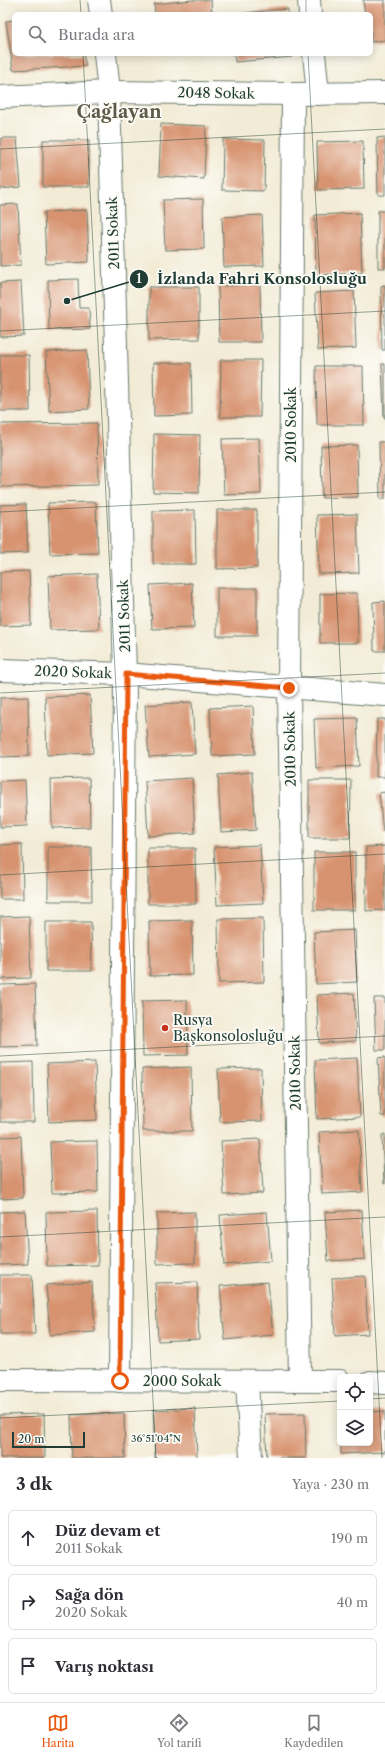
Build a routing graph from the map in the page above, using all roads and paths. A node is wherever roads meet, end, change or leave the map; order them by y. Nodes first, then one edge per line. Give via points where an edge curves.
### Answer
1 (99, 0) edge
2 (309, 0) edge
3 (101, 12) edge
4 (310, 12) edge
5 (105, 56) edge
6 (314, 56) edge
7 (109, 92) junction
8 (385, 93) edge
9 (293, 94) junction
10 (318, 94) junction
11 (0, 96) edge
12 (0, 670) edge
13 (126, 674) junction
14 (289, 688) junction
15 (385, 695) edge
16 (0, 1380) edge
17 (247, 1380) junction
18 (300, 1380) junction
19 (120, 1381) junction
20 (337, 1381) edge
21 (373, 1382) edge
22 (385, 1383) edge
23 (251, 1458) edge

1 - 3 street
2 - 4 street
5 - 7 street, 2011 Sokak
6 - 10 street
7 - 9 street, 2048 Sokak
7 - 11 street, 2048 Sokak
7 - 13 street, 2011 Sokak
8 - 10 street, 2048 Sokak
9 - 10 street, 2048 Sokak
9 - 14 street, 2010 Sokak
12 - 13 street, 2020 Sokak
13 - 14 street, 2020 Sokak
13 - 19 street, 2011 Sokak
14 - 15 street, 2020 Sokak
14 - 18 street, 2010 Sokak
16 - 19 street, 2000 Sokak
17 - 18 street, 2000 Sokak
17 - 19 street, 2000 Sokak
17 - 23 street
18 - 20 street, 2000 Sokak
21 - 22 street

